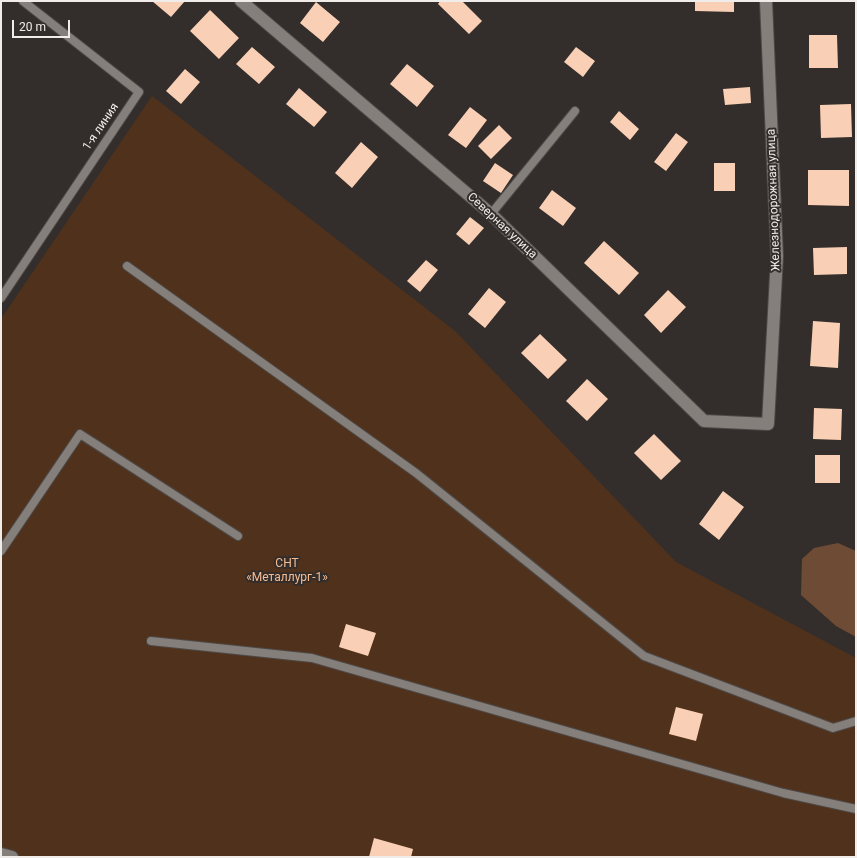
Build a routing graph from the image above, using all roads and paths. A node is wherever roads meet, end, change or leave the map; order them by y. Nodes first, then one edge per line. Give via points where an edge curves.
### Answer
1 (23, 1) edge
2 (766, 1) edge
3 (245, 3) edge
4 (574, 111) dead end
5 (491, 214) junction
6 (127, 266) dead end
7 (1, 298) edge
8 (768, 424) joint
9 (238, 536) dead end
10 (1, 550) edge
11 (151, 641) dead end
12 (856, 721) edge
13 (856, 809) edge
14 (1, 854) edge
15 (12, 857) edge

1 - 7 lane, 1-я линия via 139,92
2 - 8 street, Железнодорожная улица via 777,256
3 - 5 street, Северная улица
4 - 5 lane
5 - 8 street, Северная улица via 704,421
6 - 12 lane via 416,473 644,656 833,728
9 - 10 lane via 80,434
11 - 13 lane via 312,658 783,794
14 - 15 street

